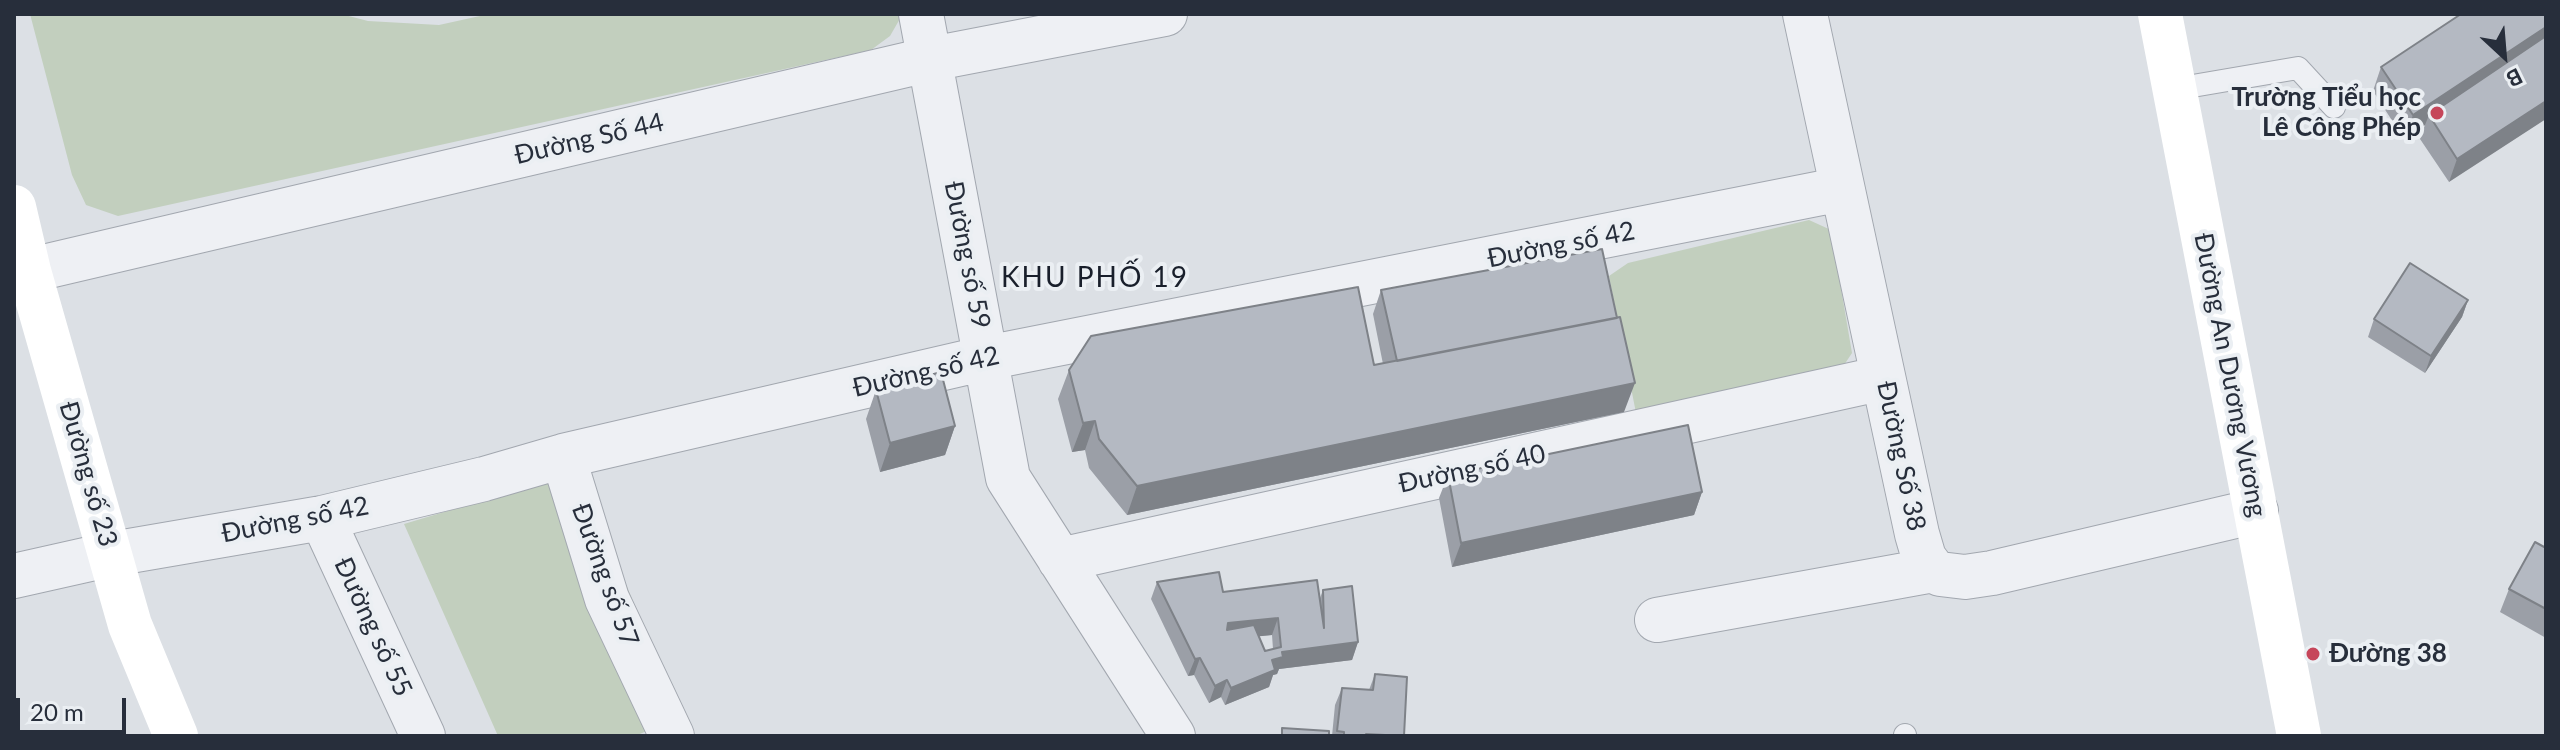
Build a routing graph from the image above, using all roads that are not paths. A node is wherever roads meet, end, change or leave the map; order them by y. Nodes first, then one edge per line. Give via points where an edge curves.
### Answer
1 (921, 14) edge
2 (1165, 14) edge
3 (1805, 14) edge
4 (2160, 14) edge
5 (931, 59) junction
6 (2175, 89) junction
7 (2334, 107) dead end
8 (1842, 189) junction
9 (14, 207) edge
10 (22, 272) edge
11 (986, 358) junction
12 (1883, 378) junction
13 (563, 456) junction
14 (2256, 511) junction
15 (322, 518) junction
16 (112, 554) junction
17 (1060, 560) junction
18 (1933, 570) junction
19 (14, 576) edge
20 (1657, 620) dead end
21 (176, 736) edge
22 (423, 736) edge
23 (672, 736) edge
24 (1173, 736) edge
25 (2299, 736) edge

1 - 5 street, Đường số 59
2 - 5 street, Đường Số 44
3 - 8 street, Đường Số 38
4 - 6 main road, Đường An Dương Vương
5 - 10 street, Đường Số 44
5 - 11 street, Đường số 59
6 - 7 lane via 2298,68
6 - 14 main road, Đường An Dương Vương
8 - 11 street, Đường số 42
8 - 12 street, Đường Số 38
9 - 10 main road, Đường số 23
10 - 16 main road, Đường số 23
11 - 13 street, Đường số 42
11 - 17 street, Đường số 59 via 1008,478
12 - 17 street, Đường số 40
12 - 18 street, Đường Số 38 via 1917,534
13 - 15 street, Đường số 42
13 - 23 street, Đường số 57 via 607,599
14 - 18 street via 1992,573 1965,577
14 - 25 main road, Đường An Dương Vương
15 - 16 street, Đường số 42
15 - 22 street, Đường số 55
16 - 19 street, Đường số 42
16 - 21 main road, Đường số 23 via 130,625
17 - 24 street, Đường số 59
18 - 20 street

